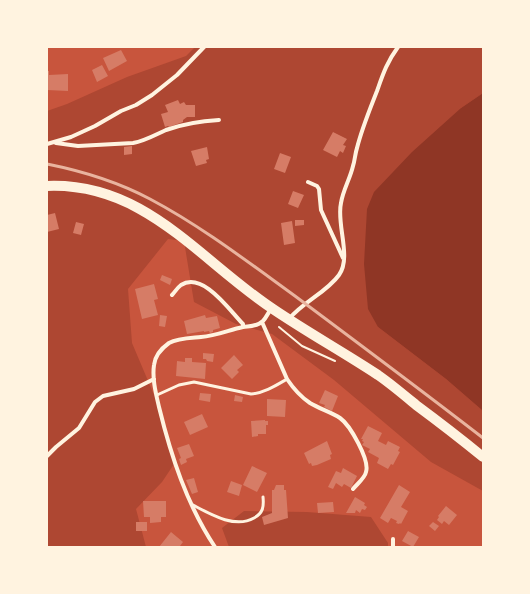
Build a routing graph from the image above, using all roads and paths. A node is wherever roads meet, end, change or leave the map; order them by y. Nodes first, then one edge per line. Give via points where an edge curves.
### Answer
1 (204, 47) edge
2 (398, 47) edge
3 (219, 120) dead end
4 (54, 142) junction
5 (47, 144) edge
6 (308, 182) dead end
7 (47, 186) edge
8 (343, 258) junction
9 (172, 295) dead end
10 (271, 309) junction
11 (288, 320) junction
12 (262, 322) junction
13 (243, 327) junction
14 (154, 379) junction
15 (287, 379) junction
16 (157, 395) junction
17 (47, 456) edge
18 (483, 457) edge
19 (353, 489) dead end
20 (262, 498) dead end
21 (193, 505) junction
22 (393, 539) dead end
23 (215, 547) edge
24 (393, 547) edge

1 - 4 street via 177,75 152,95 95,126
2 - 8 street via 389,60 368,115 340,204
3 - 4 street via 182,125 142,142 78,146
4 - 5 street
6 - 8 street via 317,186 321,210
7 - 10 main road via 90,190 129,202 172,230
8 - 11 street via 339,275
9 - 13 street via 185,283 204,285 243,324
10 - 11 main road
10 - 12 street
11 - 18 main road via 382,378
12 - 13 street
12 - 15 street
13 - 14 street via 213,336 170,342 157,356
14 - 16 street
14 - 17 street via 134,389 103,396 95,402 78,428
15 - 16 lane via 274,387 255,393 194,382 179,385
15 - 19 street via 304,398 344,422 352,434 367,466 366,473
16 - 21 street via 172,456
20 - 21 lane via 262,511 249,521 241,522 211,515
21 - 23 street
22 - 24 street

